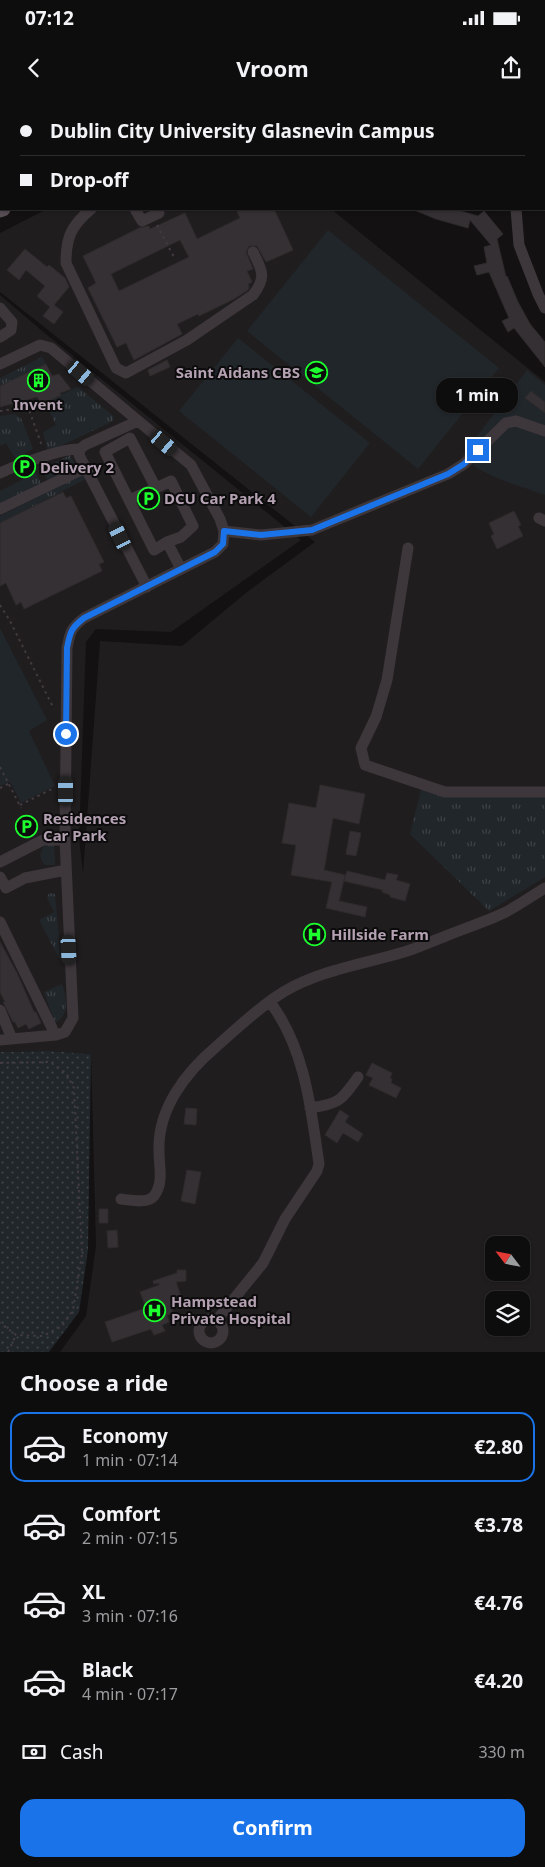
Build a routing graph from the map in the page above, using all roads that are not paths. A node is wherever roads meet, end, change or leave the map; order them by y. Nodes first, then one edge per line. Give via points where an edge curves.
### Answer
1 (90, 210) edge
2 (136, 210) edge
3 (516, 210) edge
4 (154, 213) edge
5 (253, 252) dead end
6 (0, 308) edge
7 (545, 308) edge
8 (0, 337) edge
9 (0, 364) edge
10 (138, 421) junction
11 (545, 431) edge
12 (80, 449) junction
13 (85, 468) junction
14 (0, 473) edge
15 (156, 488) junction
16 (129, 500) junction
17 (0, 509) edge
18 (224, 531) junction
19 (167, 542) junction
20 (408, 548) dead end
21 (181, 569) junction
22 (147, 587) junction
23 (545, 792) edge
24 (65, 840) junction
25 (0, 862) edge
26 (66, 870) junction
27 (0, 877) edge
28 (545, 888) edge
29 (3, 889) edge
30 (0, 922) edge
31 (270, 1002) junction
32 (0, 1010) edge
33 (52, 1028) dead end
34 (10, 1034) dead end
35 (0, 1040) edge
36 (358, 1076) dead end
37 (310, 1108) junction
38 (121, 1200) dead end
39 (216, 1321) junction
40 (209, 1348) edge

1 - 5 street via 71,230 66,263 116,368 126,373 187,340 253,295 261,285 262,272
2 - 4 street via 142,222
3 - 7 street via 519,245
6 - 8 street via 12,322 11,330
9 - 10 street via 40,346 52,348
10 - 12 street
10 - 18 street via 191,465
11 - 18 street via 516,421 506,423 464,464 448,474 312,530 261,535
12 - 13 street via 78,455
12 - 14 street via 70,449
13 - 17 street
13 - 22 street
15 - 16 street
15 - 16 street via 130,438 105,452
15 - 19 street via 171,481 193,526 180,537
16 - 19 street via 154,550
18 - 21 street via 223,544 215,552
19 - 21 street
20 - 23 street via 387,680 376,716 361,748 364,765 445,792
21 - 22 street
22 - 24 street via 84,618 73,626 69,636
24 - 25 street via 42,840
24 - 26 street
26 - 29 street via 25,878
26 - 35 street via 73,1018 65,1032 56,1035
27 - 29 street
28 - 31 street via 497,915 406,952 326,974 285,991
30 - 33 street
31 - 37 street via 281,1016 292,1041
31 - 38 street via 205,1056 182,1081 162,1127 160,1183 155,1195 145,1200
32 - 34 street
36 - 37 street via 341,1100 332,1105
37 - 39 street via 319,1164 316,1172 285,1218 263,1262
39 - 40 street via 222,1328 221,1336
39 - 40 street via 204,1321 199,1327 200,1336

